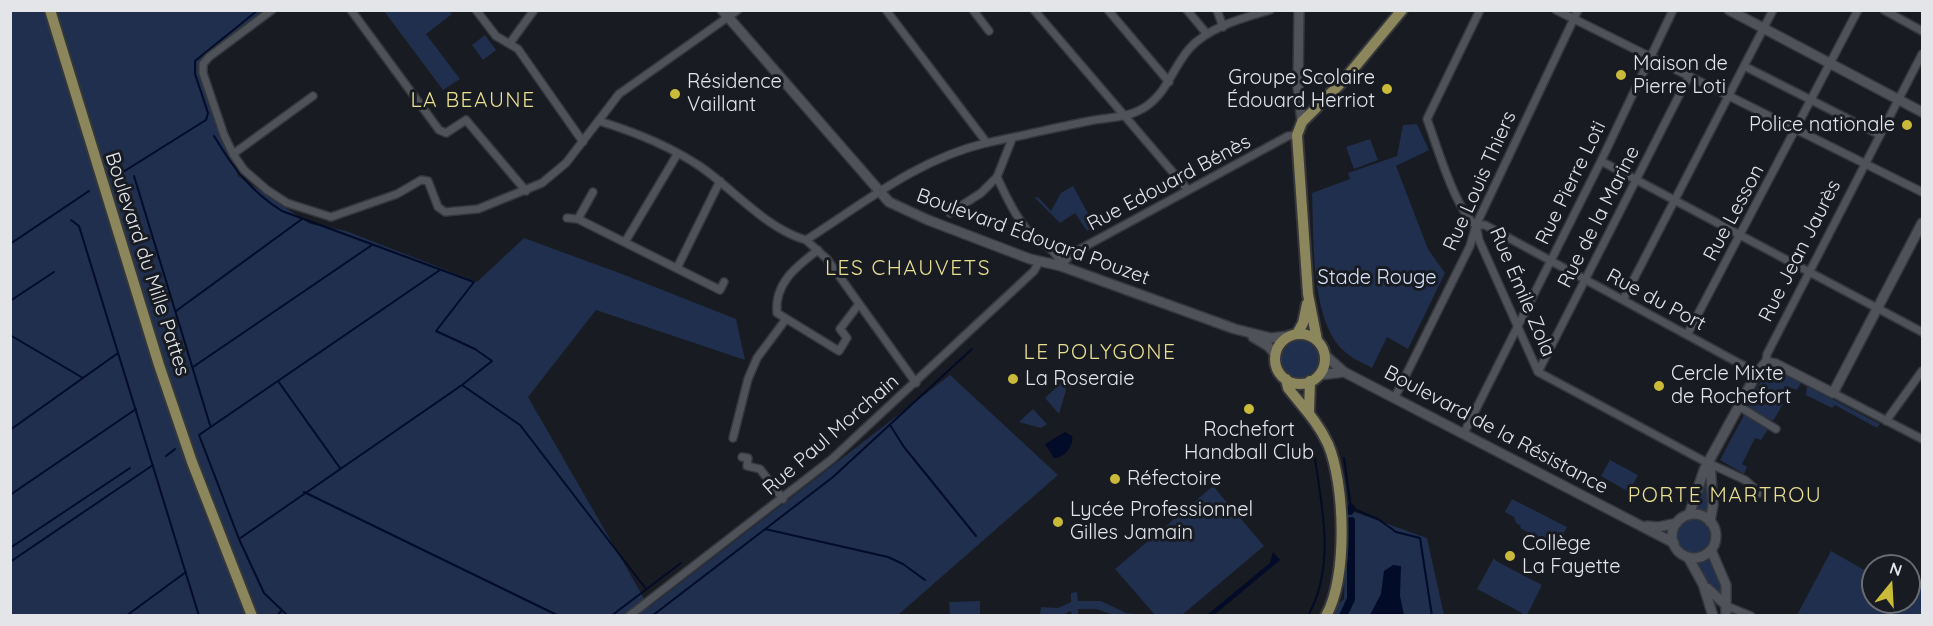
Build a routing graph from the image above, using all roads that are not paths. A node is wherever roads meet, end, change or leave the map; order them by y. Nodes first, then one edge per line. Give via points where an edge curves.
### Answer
1 (50, 10) edge
2 (272, 10) edge
3 (351, 10) edge
4 (476, 10) edge
5 (534, 10) edge
6 (738, 10) edge
7 (886, 10) edge
8 (973, 10) edge
9 (1034, 10) edge
10 (1108, 10) edge
11 (1186, 10) edge
12 (1217, 10) edge
13 (1270, 10) edge
14 (1299, 10) edge
15 (1402, 10) edge
16 (1480, 10) edge
17 (1556, 10) edge
18 (1578, 10) edge
19 (1672, 10) edge
20 (1729, 10) edge
21 (1773, 10) edge
22 (1858, 10) edge
23 (1884, 10) edge
24 (725, 14) edge
25 (1574, 19) junction
26 (1222, 27) junction
27 (1763, 29) junction
28 (989, 31) dead end
29 (1923, 31) edge
30 (1207, 34) junction
31 (510, 43) junction
32 (1923, 54) edge
33 (1650, 57) junction
34 (1830, 64) junction
35 (1744, 66) junction
36 (1689, 76) junction
37 (1298, 77) junction
38 (1344, 80) junction
39 (1169, 82) junction
40 (313, 96) dead end
41 (1728, 96) junction
42 (1899, 99) junction
43 (1812, 100) junction
44 (1923, 112) edge
45 (1124, 116) junction
46 (599, 121) junction
47 (1302, 122) junction
48 (1797, 130) junction
49 (1297, 135) junction
50 (1880, 135) junction
51 (1012, 139) junction
52 (583, 142) junction
53 (987, 143) junction
54 (678, 153) junction
55 (233, 154) junction
56 (1601, 161) junction
57 (1866, 164) junction
58 (997, 177) junction
59 (1636, 180) junction
60 (720, 182) junction
61 (1188, 190) junction
62 (526, 191) junction
63 (877, 191) junction
64 (594, 192) dead end
65 (1923, 192) edge
66 (1675, 201) junction
67 (950, 213) dead end
68 (567, 218) dead end
69 (578, 219) junction
70 (1923, 223) edge
71 (1476, 225) junction
72 (1741, 236) junction
73 (806, 240) junction
74 (625, 242) junction
75 (818, 249) junction
76 (1039, 262) junction
77 (1550, 262) junction
78 (1061, 266) junction
79 (677, 268) junction
80 (1810, 272) junction
81 (1585, 280) junction
82 (724, 282) dead end
83 (1308, 294) junction
84 (1623, 300) junction
85 (859, 304) junction
86 (1878, 309) junction
87 (786, 319) junction
88 (1517, 327) junction
89 (1235, 329) junction
90 (1923, 332) edge
91 (1293, 335) junction
92 (1687, 335) junction
93 (1317, 340) junction
94 (1276, 355) junction
95 (1325, 355) junction
96 (1766, 362) junction
97 (1923, 371) edge
98 (1344, 372) junction
99 (1538, 372) junction
100 (1757, 374) junction
101 (1315, 378) junction
102 (1287, 379) junction
103 (916, 383) junction
104 (1833, 393) junction
105 (1395, 397) junction
106 (1740, 407) junction
107 (1309, 412) junction
108 (1886, 421) junction
109 (1776, 429) dead end
110 (1464, 433) junction
111 (733, 438) dead end
112 (1922, 439) edge
113 (742, 457) dead end
114 (1710, 463) junction
115 (1760, 493) dead end
116 (783, 499) junction
117 (1689, 515) junction
118 (1630, 520) junction
119 (1677, 522) junction
120 (1710, 522) junction
121 (218, 525) junction
122 (1674, 543) junction
123 (1711, 550) junction
124 (1688, 557) junction
125 (1703, 584) junction
126 (1727, 611) edge
127 (252, 615) edge
128 (259, 615) edge
129 (629, 615) edge
130 (1326, 615) edge
131 (1713, 615) edge
132 (1751, 615) edge

1 - 121 main road, Boulevard du Mille Pattes via 159,365
2 - 55 street via 203,64
3 - 62 street via 439,130 446,133 466,120
4 - 31 street via 495,36
5 - 31 street
6 - 24 street
7 - 53 street
8 - 28 street
9 - 45 street
10 - 39 street
11 - 30 street
12 - 26 street
13 - 26 street
14 - 37 street
15 - 38 main road
16 - 71 street, Rue Émile Zola via 1427,119 1455,194 1469,221
17 - 25 street
18 - 25 street, Rue Louis Thiers
19 - 33 street, Rue Pierre Loti
20 - 27 street
21 - 27 street
22 - 34 street, Rue Lesson
23 - 29 street
24 - 46 street via 619,94
24 - 63 street, Boulevard Édouard Pouzet
25 - 33 street
25 - 71 street, Rue Louis Thiers
26 - 30 street
27 - 34 street
27 - 35 street
30 - 39 street via 1188,50
31 - 52 street
32 - 42 street, Rue Jean Jaurès
33 - 36 street
33 - 56 street, Rue Pierre Loti
34 - 42 street
34 - 43 street, Rue Lesson
35 - 41 street
35 - 43 street
36 - 41 street
36 - 59 street, Rue de la Marine
37 - 38 street
37 - 47 street
38 - 47 main road
39 - 45 street via 1153,102
40 - 55 street
41 - 48 street
41 - 66 street
42 - 44 street
42 - 50 street, Rue Jean Jaurès
43 - 48 street, Rue Lesson
43 - 50 street
45 - 51 street
45 - 61 street
46 - 52 street
46 - 54 street
47 - 49 main road
48 - 57 street
48 - 72 street, Rue Lesson
49 - 61 street, Rue Edouard Bénès via 1288,136
49 - 83 main road
50 - 57 street, Rue Jean Jaurès
51 - 53 street
51 - 58 street
52 - 62 street via 555,173
53 - 63 street via 938,158
54 - 60 street
54 - 74 street
55 - 62 street via 244,170 278,198 327,217 397,194 421,180 428,182 438,207 445,212 478,209
56 - 59 street
56 - 77 street, Rue Pierre Loti
57 - 65 street
57 - 80 street, Rue Jean Jaurès
58 - 67 street
58 - 78 street via 1029,232 1059,258
59 - 66 street
59 - 81 street, Rue de la Marine
60 - 73 street via 783,232
60 - 79 street
61 - 78 street, Rue Edouard Bénès via 1071,254
63 - 73 street
63 - 76 street, Boulevard Édouard Pouzet via 907,212
64 - 69 street
66 - 72 street
66 - 84 street
68 - 69 street
69 - 74 street
70 - 86 street
71 - 77 street, Rue du Port via 1485,225
71 - 88 street, Rue Émile Zola
71 - 105 street, Rue Louis Thiers via 1470,246
72 - 80 street
72 - 92 street, Rue Lesson
73 - 75 street
74 - 79 street
75 - 85 street
75 - 87 street via 792,270 780,290 777,314
76 - 78 street, Boulevard Édouard Pouzet
76 - 103 street, Rue Paul Morchain via 1035,271
77 - 81 street, Rue du Port
77 - 88 street, Rue Pierre Loti
78 - 89 street, Boulevard Édouard Pouzet
79 - 82 street via 720,290
80 - 86 street
80 - 96 street, Rue Jean Jaurès
81 - 84 street, Rue du Port
81 - 99 street, Rue de la Marine
83 - 91 main road via 1306,315
83 - 93 main road
84 - 92 street, Rue du Port
85 - 87 street via 840,329 847,341 839,351
85 - 103 street
86 - 90 street
86 - 104 street
87 - 111 street via 757,358
88 - 99 street, Rue Émile Zola
88 - 110 street, Rue Pierre Loti
89 - 91 street, Boulevard Édouard Pouzet via 1271,338
89 - 94 street, Boulevard Édouard Pouzet via 1264,343
91 - 93 main road
91 - 94 main road via 1279,346
92 - 100 street, Rue du Port
93 - 95 main road
94 - 102 main road via 1278,370
95 - 98 street, Boulevard de la Résistance
95 - 101 main road via 1323,369
96 - 100 street, Rue Jean Jaurès
96 - 104 street
97 - 108 street
98 - 101 street
98 - 105 street, Boulevard de la Résistance
99 - 114 street, Rue Émile Zola
100 - 106 street, Rue Jean Jaurès
101 - 102 main road via 1294,383
101 - 107 main road
102 - 107 main road via 1288,387
103 - 116 street, Rue Paul Morchain
104 - 108 street
105 - 110 street, Boulevard de la Résistance
106 - 109 street
106 - 114 street, Rue Jean Jaurès
107 - 130 main road via 1331,453 1341,523 1342,562
108 - 112 street
110 - 118 street, Boulevard de la Résistance
113 - 116 street via 748,458 747,466 760,469
114 - 115 street, Rue Émile Zola via 1745,480
114 - 117 street, Rue Jean Jaurès via 1699,481
114 - 120 street
116 - 129 street, Rue Paul Morchain
117 - 119 street
117 - 120 street via 1702,516
118 - 119 street, Boulevard de la Résistance via 1652,527
118 - 122 street, Boulevard de la Résistance
119 - 122 street
120 - 123 street via 1716,537
121 - 127 main road
121 - 128 main road
122 - 124 street
123 - 124 street via 1700,557
123 - 126 street via 1723,574
124 - 125 street
125 - 126 street
125 - 131 street
126 - 132 street

